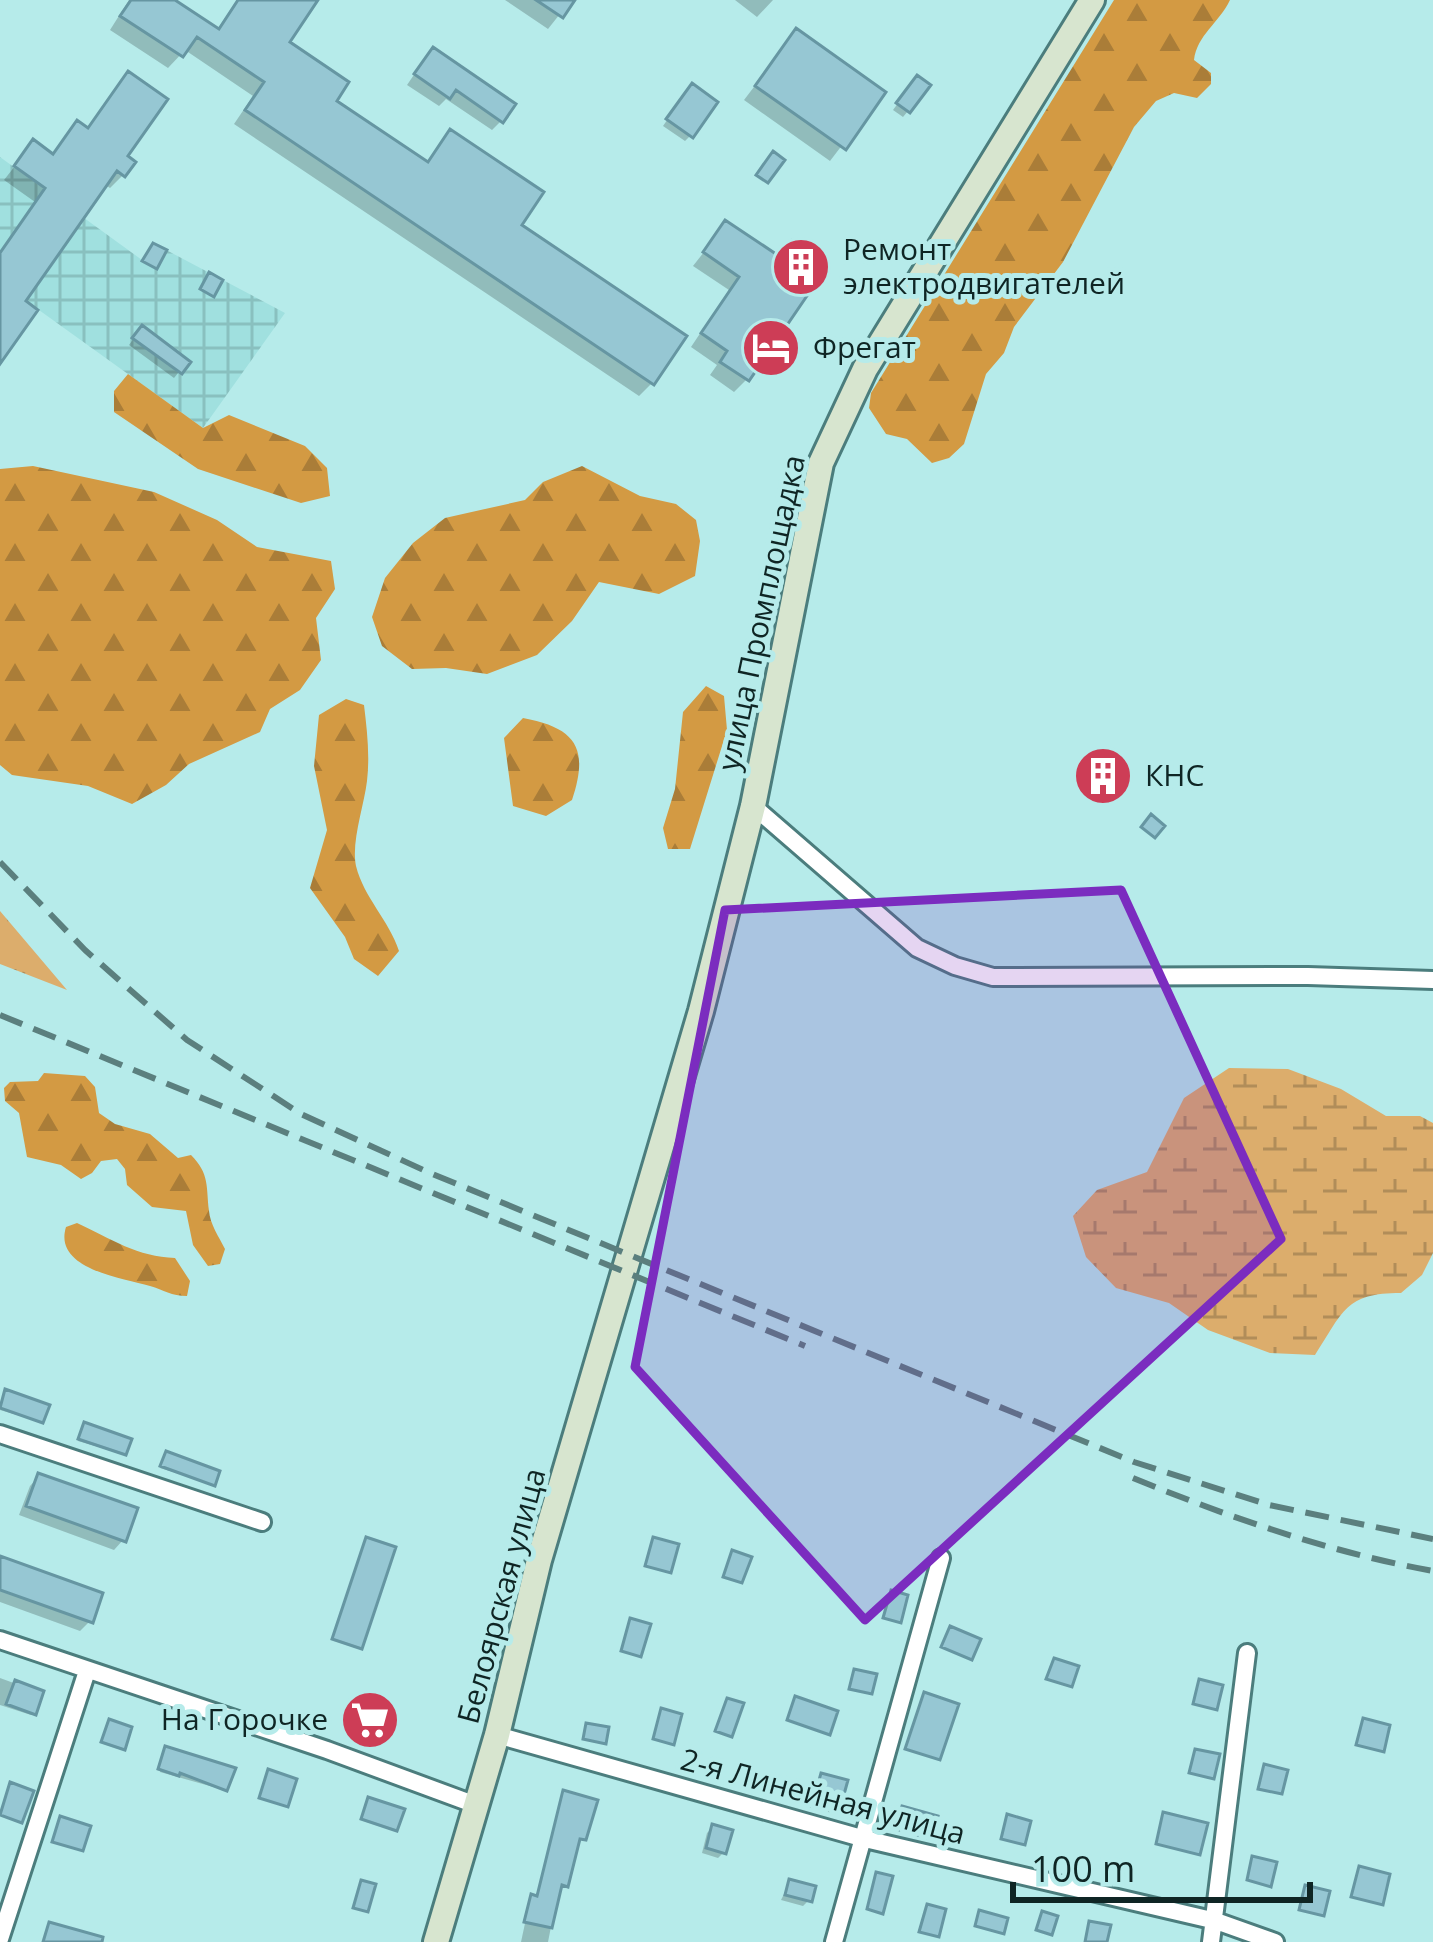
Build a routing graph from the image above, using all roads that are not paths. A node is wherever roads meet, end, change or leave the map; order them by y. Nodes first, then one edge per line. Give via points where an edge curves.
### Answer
1 (1092, 0) edge
2 (753, 806) junction
3 (1433, 980) edge
4 (627, 1266) joint
5 (0, 1434) edge
6 (262, 1522) dead end
7 (941, 1558) dead end
8 (0, 1640) edge
9 (1247, 1653) dead end
10 (87, 1670) junction
11 (496, 1735) junction
12 (476, 1805) junction
13 (865, 1839) junction
14 (1216, 1922) junction
15 (0, 1939) edge
16 (436, 1942) edge
17 (834, 1942) edge
18 (1211, 1942) edge
19 (1275, 1942) edge

1 - 2 street, улица Промплощадка via 830,439 813,489
2 - 3 street, улица Промплощадка via 917,948 993,977
2 - 4 street, улица Промплощадка
4 - 11 street, Белоярская улица
5 - 6 street
7 - 13 street
8 - 10 street
9 - 14 street
10 - 12 street
10 - 15 street
11 - 12 street, Белоярская улица
11 - 13 street, 2-я Линейная улица
12 - 16 street, Белоярская улица
13 - 14 street, 2-я Линейная улица
13 - 17 street
14 - 18 street
14 - 19 street, 2-я Линейная улица

